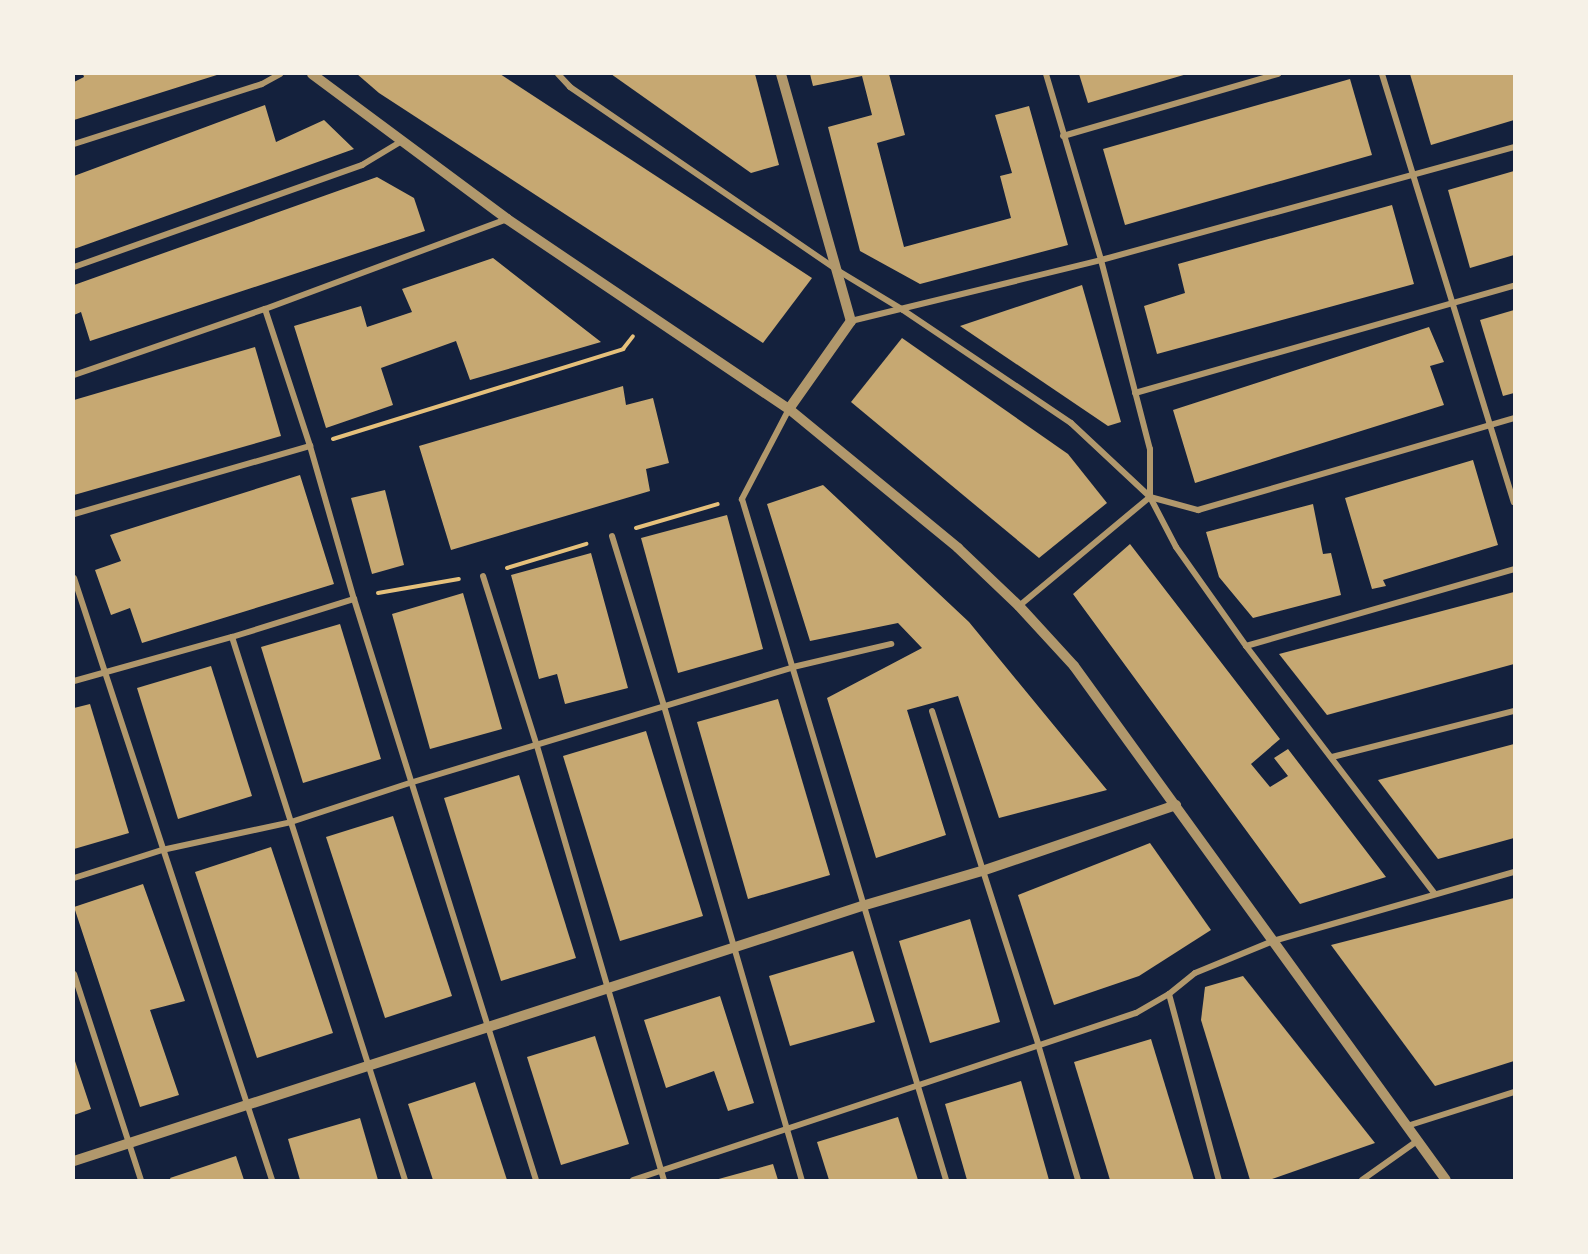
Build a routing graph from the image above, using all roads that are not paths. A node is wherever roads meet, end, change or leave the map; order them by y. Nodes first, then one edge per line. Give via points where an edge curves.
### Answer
1 (280, 74) edge
2 (312, 74) edge
3 (558, 74) edge
4 (781, 74) edge
5 (1046, 74) edge
6 (1278, 74) edge
7 (1382, 74) edge
8 (1063, 136) junction
9 (402, 141) junction
10 (74, 144) edge
11 (1515, 147) edge
12 (1412, 173) junction
13 (507, 219) junction
14 (1101, 260) junction
15 (74, 267) edge
16 (837, 270) junction
17 (1515, 286) edge
18 (1453, 304) junction
19 (265, 309) junction
20 (903, 310) junction
21 (851, 321) junction
22 (74, 375) edge
23 (1135, 393) junction
24 (789, 409) junction
25 (1515, 418) edge
26 (1491, 424) junction
27 (310, 446) junction
28 (1150, 497) junction
29 (1515, 502) edge
30 (74, 514) edge
31 (612, 536) road end
32 (1515, 569) edge
33 (483, 576) road end
34 (74, 578) edge
35 (354, 599) junction
36 (1019, 606) junction
37 (232, 637) junction
38 (891, 644) dead end
39 (1246, 646) junction
40 (794, 667) junction
41 (105, 673) junction
42 (74, 681) edge
43 (664, 706) junction
44 (932, 711) dead end
45 (1515, 711) edge
46 (537, 746) junction
47 (1332, 757) junction
48 (412, 782) junction
49 (1176, 805) junction
50 (291, 822) junction
51 (162, 850) junction
52 (982, 871) junction
53 (1515, 872) edge
54 (74, 878) edge
55 (1434, 893) junction
56 (862, 906) junction
57 (1273, 941) junction
58 (734, 949) junction
59 (74, 974) edge
60 (607, 990) junction
61 (1169, 994) junction
62 (487, 1029) junction
63 (1038, 1044) junction
64 (369, 1067) junction
65 (918, 1085) junction
66 (1515, 1092) edge
67 (249, 1106) junction
68 (1407, 1126) junction
69 (787, 1130) junction
70 (1417, 1141) junction
71 (129, 1142) junction
72 (74, 1161) edge
73 (661, 1171) junction
74 (141, 1180) edge
75 (272, 1180) edge
76 (405, 1180) edge
77 (536, 1180) edge
78 (633, 1180) edge
79 (664, 1180) edge
80 (802, 1180) edge
81 (946, 1180) edge
82 (1078, 1180) edge
83 (1219, 1180) edge
84 (1362, 1180) edge
85 (1446, 1180) edge

1 - 10 street via 262,84
2 - 9 street
3 - 16 street via 570,87
4 - 16 street
5 - 8 street
6 - 8 street
7 - 12 street
8 - 14 street
9 - 13 street
9 - 15 street via 362,165
11 - 12 street
12 - 14 street
12 - 18 street
13 - 19 street
13 - 24 street
14 - 20 street
14 - 23 street
16 - 20 street
16 - 21 street
17 - 18 street
18 - 23 street
18 - 26 street
19 - 22 street
19 - 27 street
20 - 21 street
20 - 28 street via 1071,423
21 - 24 street
23 - 28 street via 1150,449
24 - 36 street via 958,548
24 - 40 street via 742,499
25 - 26 street
26 - 28 street via 1198,510
26 - 29 street
27 - 30 street
27 - 35 street
28 - 36 street
28 - 39 street via 1176,548
31 - 43 street
32 - 39 street
33 - 46 street
34 - 41 street
35 - 37 street
35 - 48 street
36 - 49 street via 1074,666
37 - 41 street
37 - 50 street
38 - 40 street
39 - 47 street
40 - 43 street
40 - 56 street
41 - 42 street
41 - 51 street
43 - 46 street
43 - 58 street
44 - 52 street
45 - 47 street
46 - 48 street
46 - 60 street
47 - 55 street
48 - 50 street
48 - 62 street
49 - 52 street
49 - 57 street
50 - 51 street
50 - 64 street
51 - 54 street
51 - 67 street
52 - 56 street
52 - 63 street
53 - 55 street
55 - 57 street
56 - 58 street
56 - 65 street
57 - 61 street via 1195,973
57 - 68 street
58 - 60 street
58 - 69 street
59 - 71 street
60 - 62 street
60 - 73 street
61 - 63 street via 1136,1013
61 - 83 street
62 - 64 street
62 - 77 street
63 - 65 street
63 - 82 street
64 - 67 street
64 - 76 street
65 - 69 street
65 - 81 street
66 - 68 street
67 - 71 street
67 - 75 street
68 - 70 street
69 - 73 street
69 - 80 street
70 - 84 street
70 - 85 street
71 - 72 street
71 - 74 street
73 - 78 street
73 - 79 street

